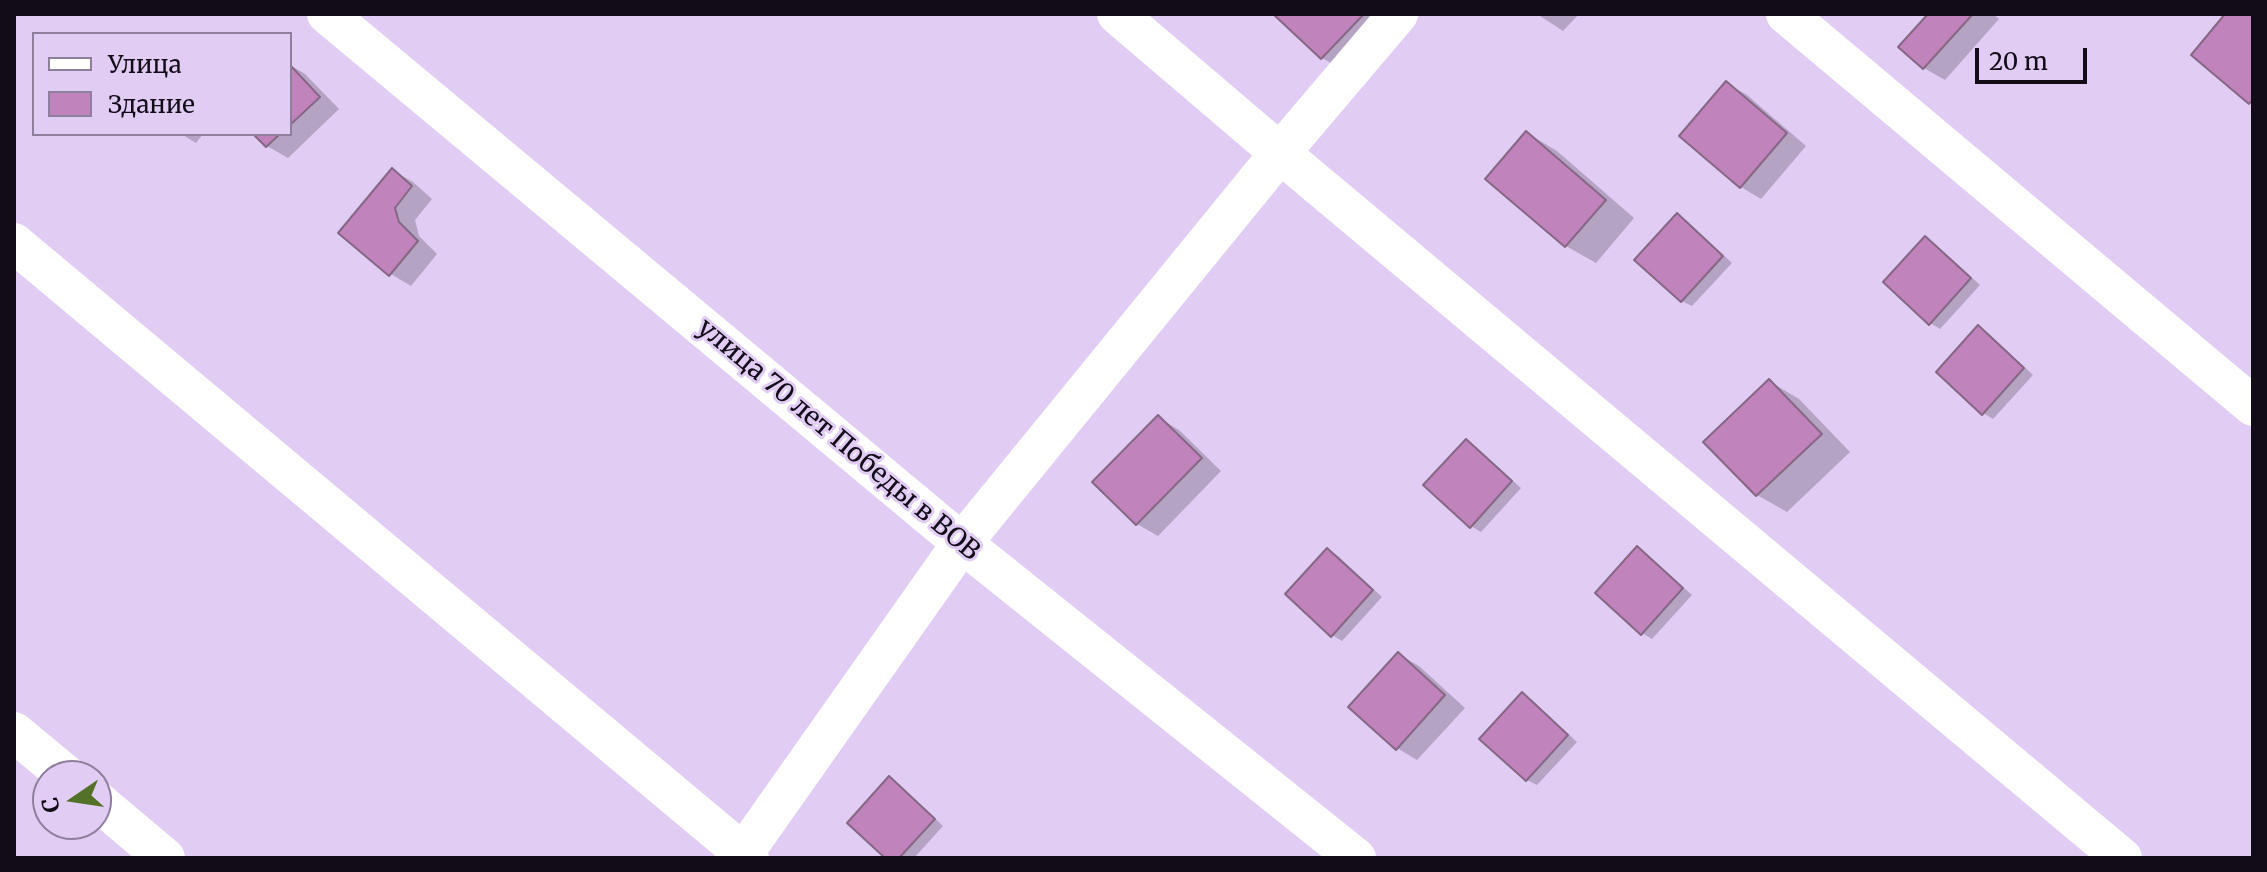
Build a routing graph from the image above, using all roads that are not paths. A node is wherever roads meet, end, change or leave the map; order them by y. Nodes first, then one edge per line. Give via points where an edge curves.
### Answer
1 (327, 14) edge
2 (1117, 14) edge
3 (1398, 14) edge
4 (1786, 14) edge
5 (1280, 153) junction
6 (14, 243) edge
7 (2253, 406) edge
8 (962, 543) junction
9 (14, 732) edge
10 (48, 760) edge
11 (112, 813) edge
12 (744, 856) edge
13 (165, 858) edge
14 (1356, 858) edge
15 (2122, 858) edge

1 - 8 street, улица 70 лет Победы в ВОВ
2 - 5 street
3 - 5 street
4 - 7 street
5 - 8 street
5 - 15 street
6 - 12 street
8 - 12 street
8 - 14 street, улица 70 лет Победы в ВОВ
9 - 10 street
11 - 13 street

